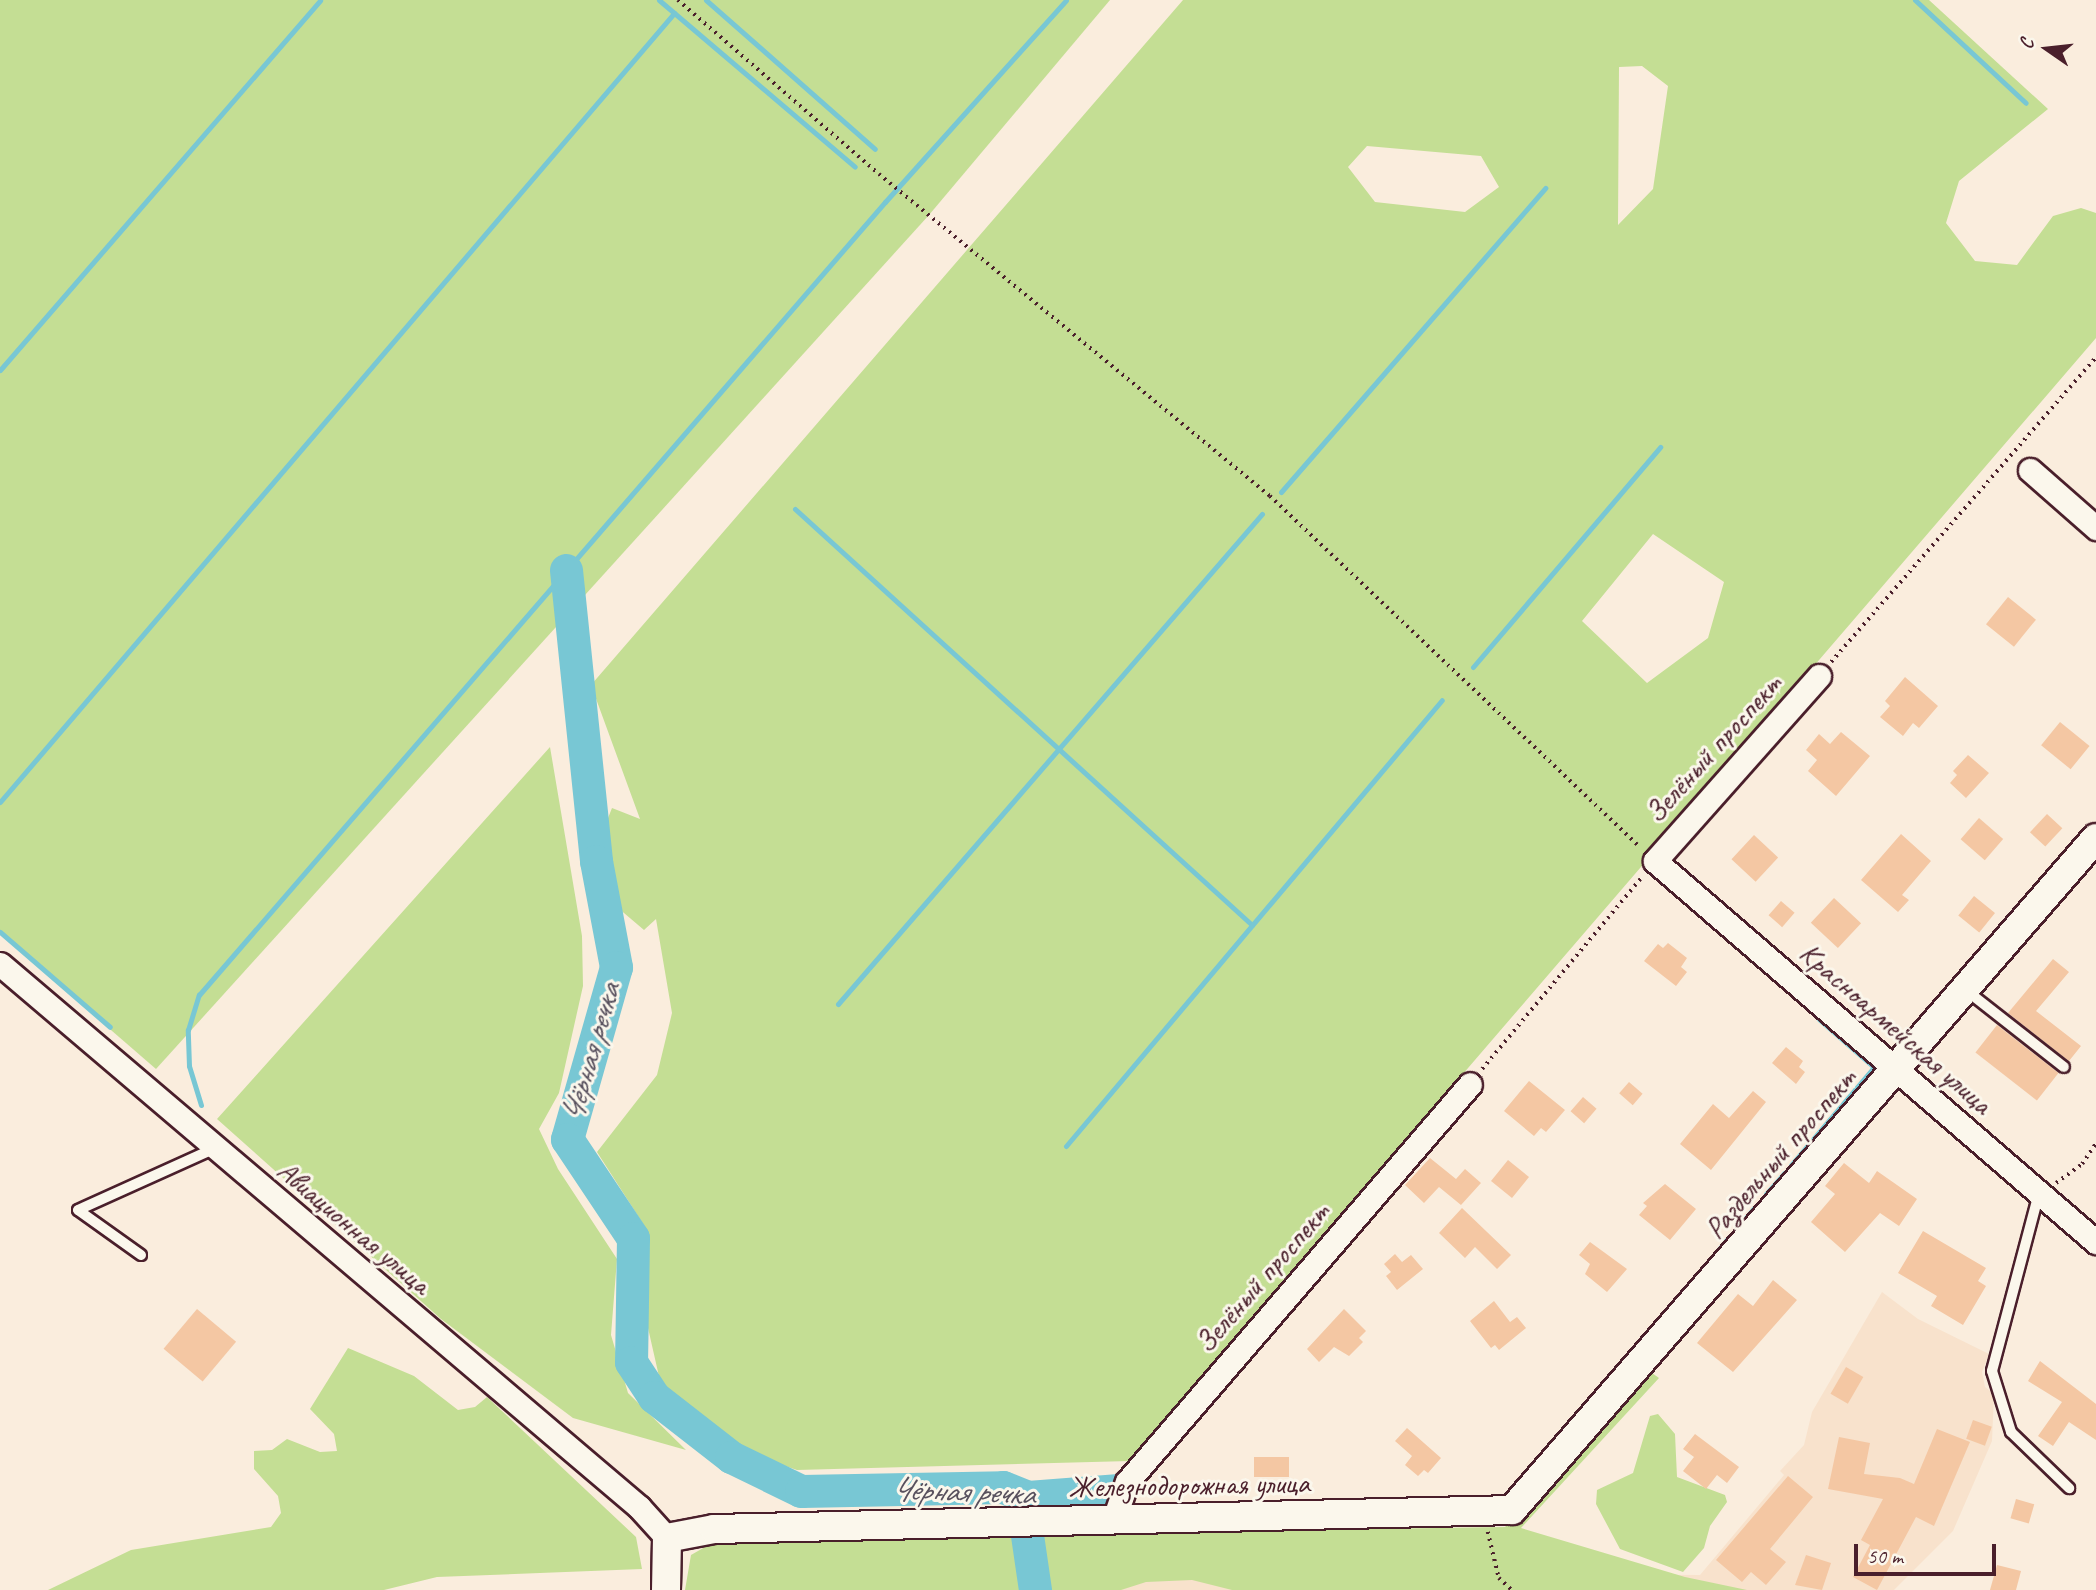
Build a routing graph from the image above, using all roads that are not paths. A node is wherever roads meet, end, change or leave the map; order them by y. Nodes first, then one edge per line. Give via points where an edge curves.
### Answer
1 (2029, 470) dead end
2 (2096, 528) edge
3 (1819, 676) road end
4 (2096, 838) edge
5 (1655, 862) joint
6 (4, 974) edge
7 (1965, 989) junction
8 (2064, 1067) dead end
9 (1896, 1069) junction
10 (1470, 1084) road end
11 (213, 1149) junction
12 (2039, 1193) junction
13 (2096, 1242) edge
14 (141, 1255) dead end
15 (2069, 1488) dead end
16 (1512, 1510) joint
17 (1114, 1519) junction
18 (667, 1538) junction
19 (666, 1590) edge

1 - 2 street
3 - 5 street, Зелёный проспект
4 - 7 street, Раздельный проспект
5 - 9 street, Красноармейская улица
6 - 11 street, Авиационная улица
7 - 8 lane
7 - 9 street, Раздельный проспект
9 - 12 street, Красноармейская улица
9 - 16 street, Раздельный проспект
10 - 17 street, Зелёный проспект via 1126,1482
11 - 14 lane via 78,1210
11 - 18 street, Авиационная улица via 639,1507
12 - 13 street, Красноармейская улица
12 - 15 lane via 1992,1371 2011,1432
16 - 17 street, Железнодорожная улица
17 - 18 street, Железнодорожная улица via 713,1530
18 - 19 street

